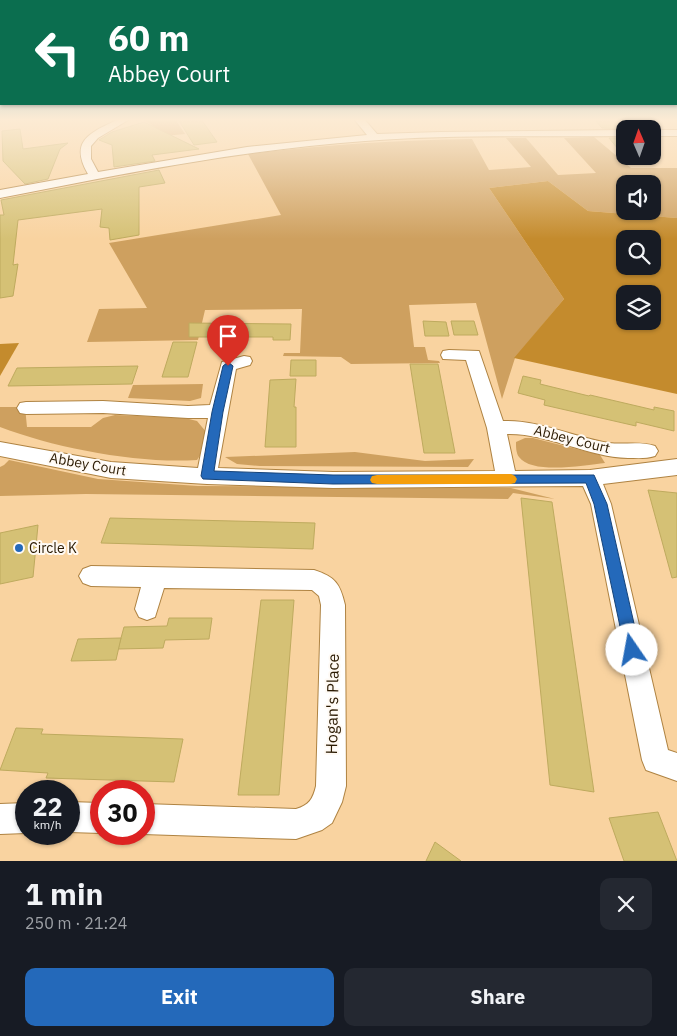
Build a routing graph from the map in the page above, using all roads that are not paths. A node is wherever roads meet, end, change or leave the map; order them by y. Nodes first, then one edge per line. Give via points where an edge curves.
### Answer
1 (85, 159) edge
2 (199, 159) edge
3 (95, 177) junction
4 (50, 185) junction
5 (0, 189) edge
6 (0, 194) edge
7 (449, 355) dead end
8 (244, 361) dead end
9 (26, 408) dead end
10 (218, 412) junction
11 (496, 428) junction
12 (0, 449) edge
13 (648, 451) dead end
14 (677, 467) edge
15 (207, 476) junction
16 (590, 478) junction
17 (507, 479) junction
18 (91, 576) dead end
19 (155, 577) junction
20 (147, 609) dead end
21 (677, 767) edge
22 (15, 818) edge
23 (0, 819) edge
24 (155, 819) edge

1 - 3 street
2 - 3 street
3 - 4 street
4 - 5 street
4 - 6 street
7 - 11 street via 473,355
8 - 10 street via 228,366
9 - 10 street
10 - 15 street
11 - 13 street, Abbey Court via 522,427 609,450
11 - 17 street
12 - 15 street, Abbey Court via 111,470
14 - 16 street, Abbey Court
15 - 17 street, Abbey Court via 333,480
16 - 17 street, Abbey Court
16 - 21 street via 601,504 656,760
18 - 19 street, Hogan's Place
19 - 20 street
19 - 24 street, Hogan's Place via 314,580 326,585 333,605 331,786 328,803 316,818 296,824
22 - 23 street

